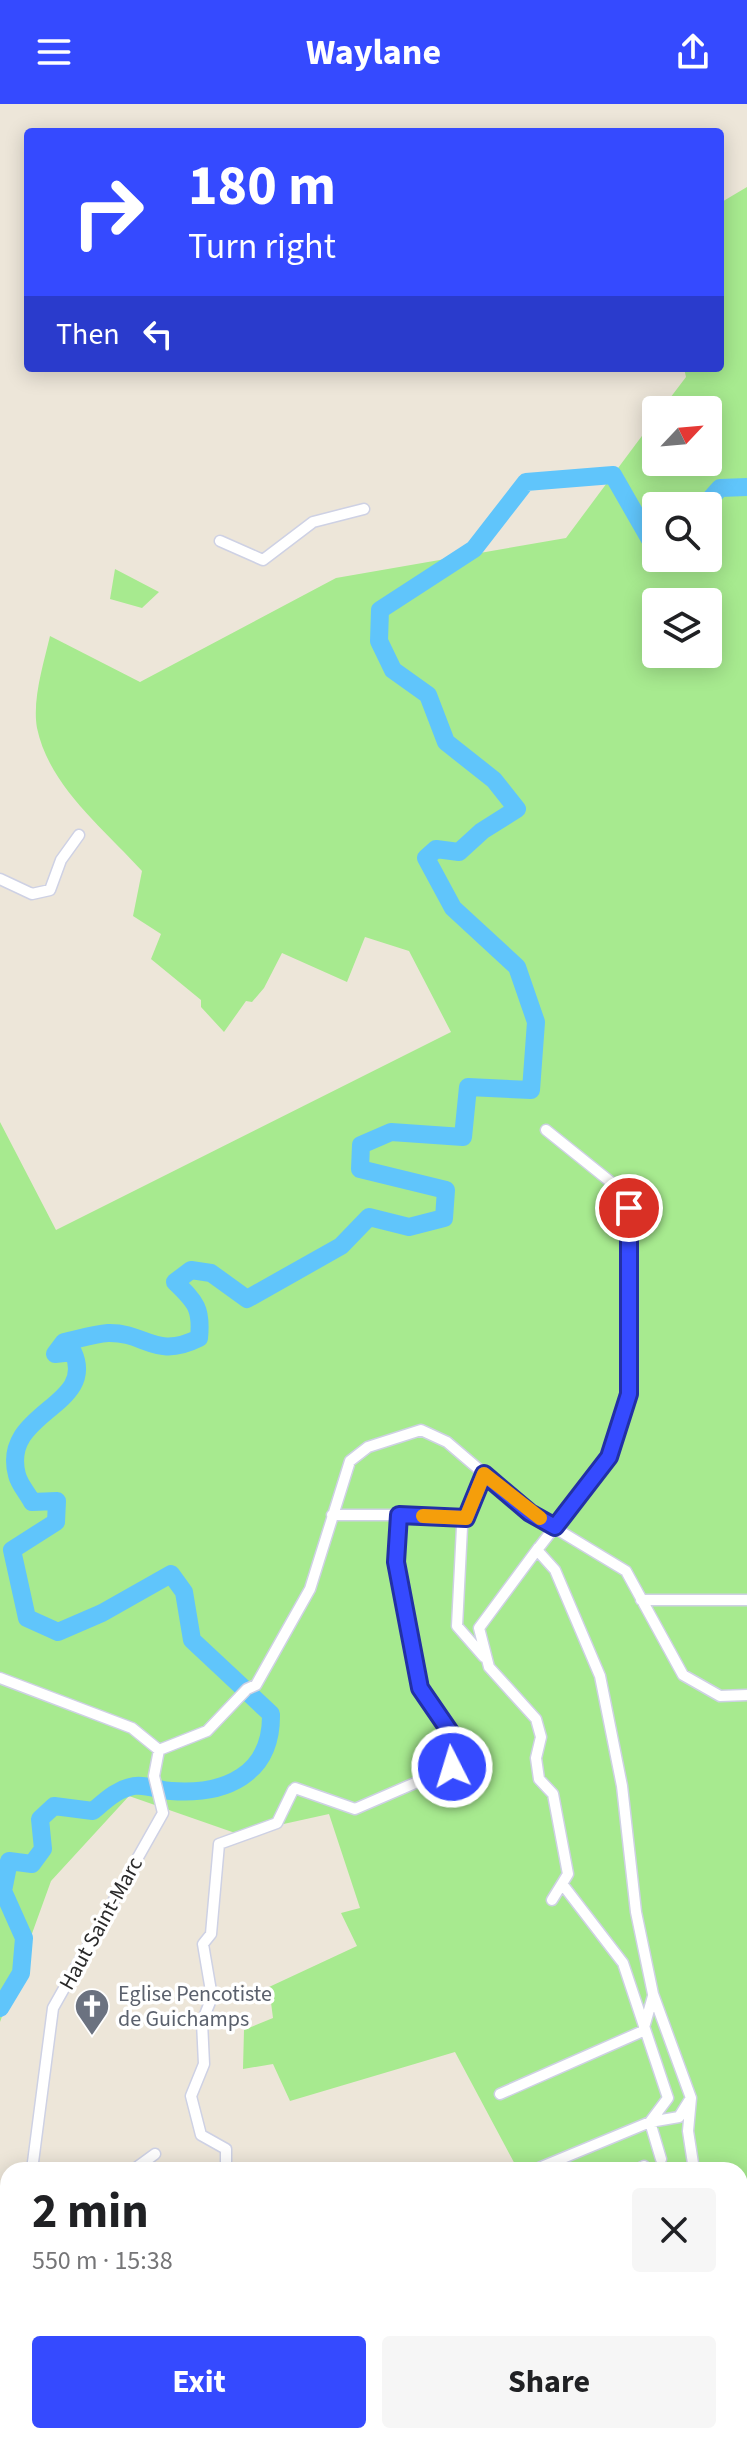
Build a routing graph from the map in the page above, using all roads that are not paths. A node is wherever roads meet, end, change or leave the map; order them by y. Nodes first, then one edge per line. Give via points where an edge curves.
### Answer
1 (364, 509) dead end
2 (220, 541) dead end
3 (79, 835) dead end
4 (0, 879) edge
5 (546, 1130) dead end
6 (484, 1474) junction
7 (332, 1515) junction
8 (399, 1515) junction
9 (466, 1518) junction
10 (555, 1527) junction
11 (539, 1547) junction
12 (641, 1600) junction
13 (747, 1600) edge
14 (488, 1662) junction
15 (0, 1678) edge
16 (747, 1695) edge
17 (159, 1750) junction
18 (563, 1885) junction
19 (552, 1900) dead end
20 (653, 1994) junction
21 (643, 2031) junction
22 (500, 2094) dead end
23 (691, 2098) junction
24 (650, 2122) junction
25 (155, 2154) dead end
26 (661, 2159) dead end
27 (33, 2162) edge
28 (144, 2162) edge
29 (226, 2162) edge
30 (553, 2162) edge
31 (693, 2162) edge

1 - 2 street via 313,522 263,560
3 - 4 street via 61,860 50,890 32,894
5 - 10 street via 622,1191 629,1208 631,1246 629,1394 609,1457
6 - 7 street via 447,1442 421,1430 368,1447 350,1461
6 - 9 street
6 - 10 street
7 - 8 street
7 - 17 street via 310,1589 256,1685 207,1731
8 - 9 street
8 - 29 street via 396,1562 420,1688 457,1742 452,1767 355,1809 294,1789 277,1823 219,1844 213,1923 203,1944 212,1997 202,2022 204,2064 191,2096 201,2135 226,2149
9 - 14 street via 457,1626
10 - 11 street
10 - 12 street via 626,1571
11 - 14 street via 479,1628
11 - 20 street via 555,1570 600,1676
12 - 13 street
12 - 16 street via 683,1675 720,1696
14 - 18 street via 536,1719 541,1737 539,1779 553,1794 568,1874
15 - 17 street via 132,1728
17 - 27 street, Haut Saint-Marc via 154,1776 163,1813 53,2008
18 - 19 street
18 - 21 street via 623,1963
20 - 21 street
20 - 23 street
21 - 22 street
21 - 24 street via 668,2098
23 - 24 street via 679,2117
23 - 31 street
24 - 26 street
24 - 30 street
25 - 28 street

